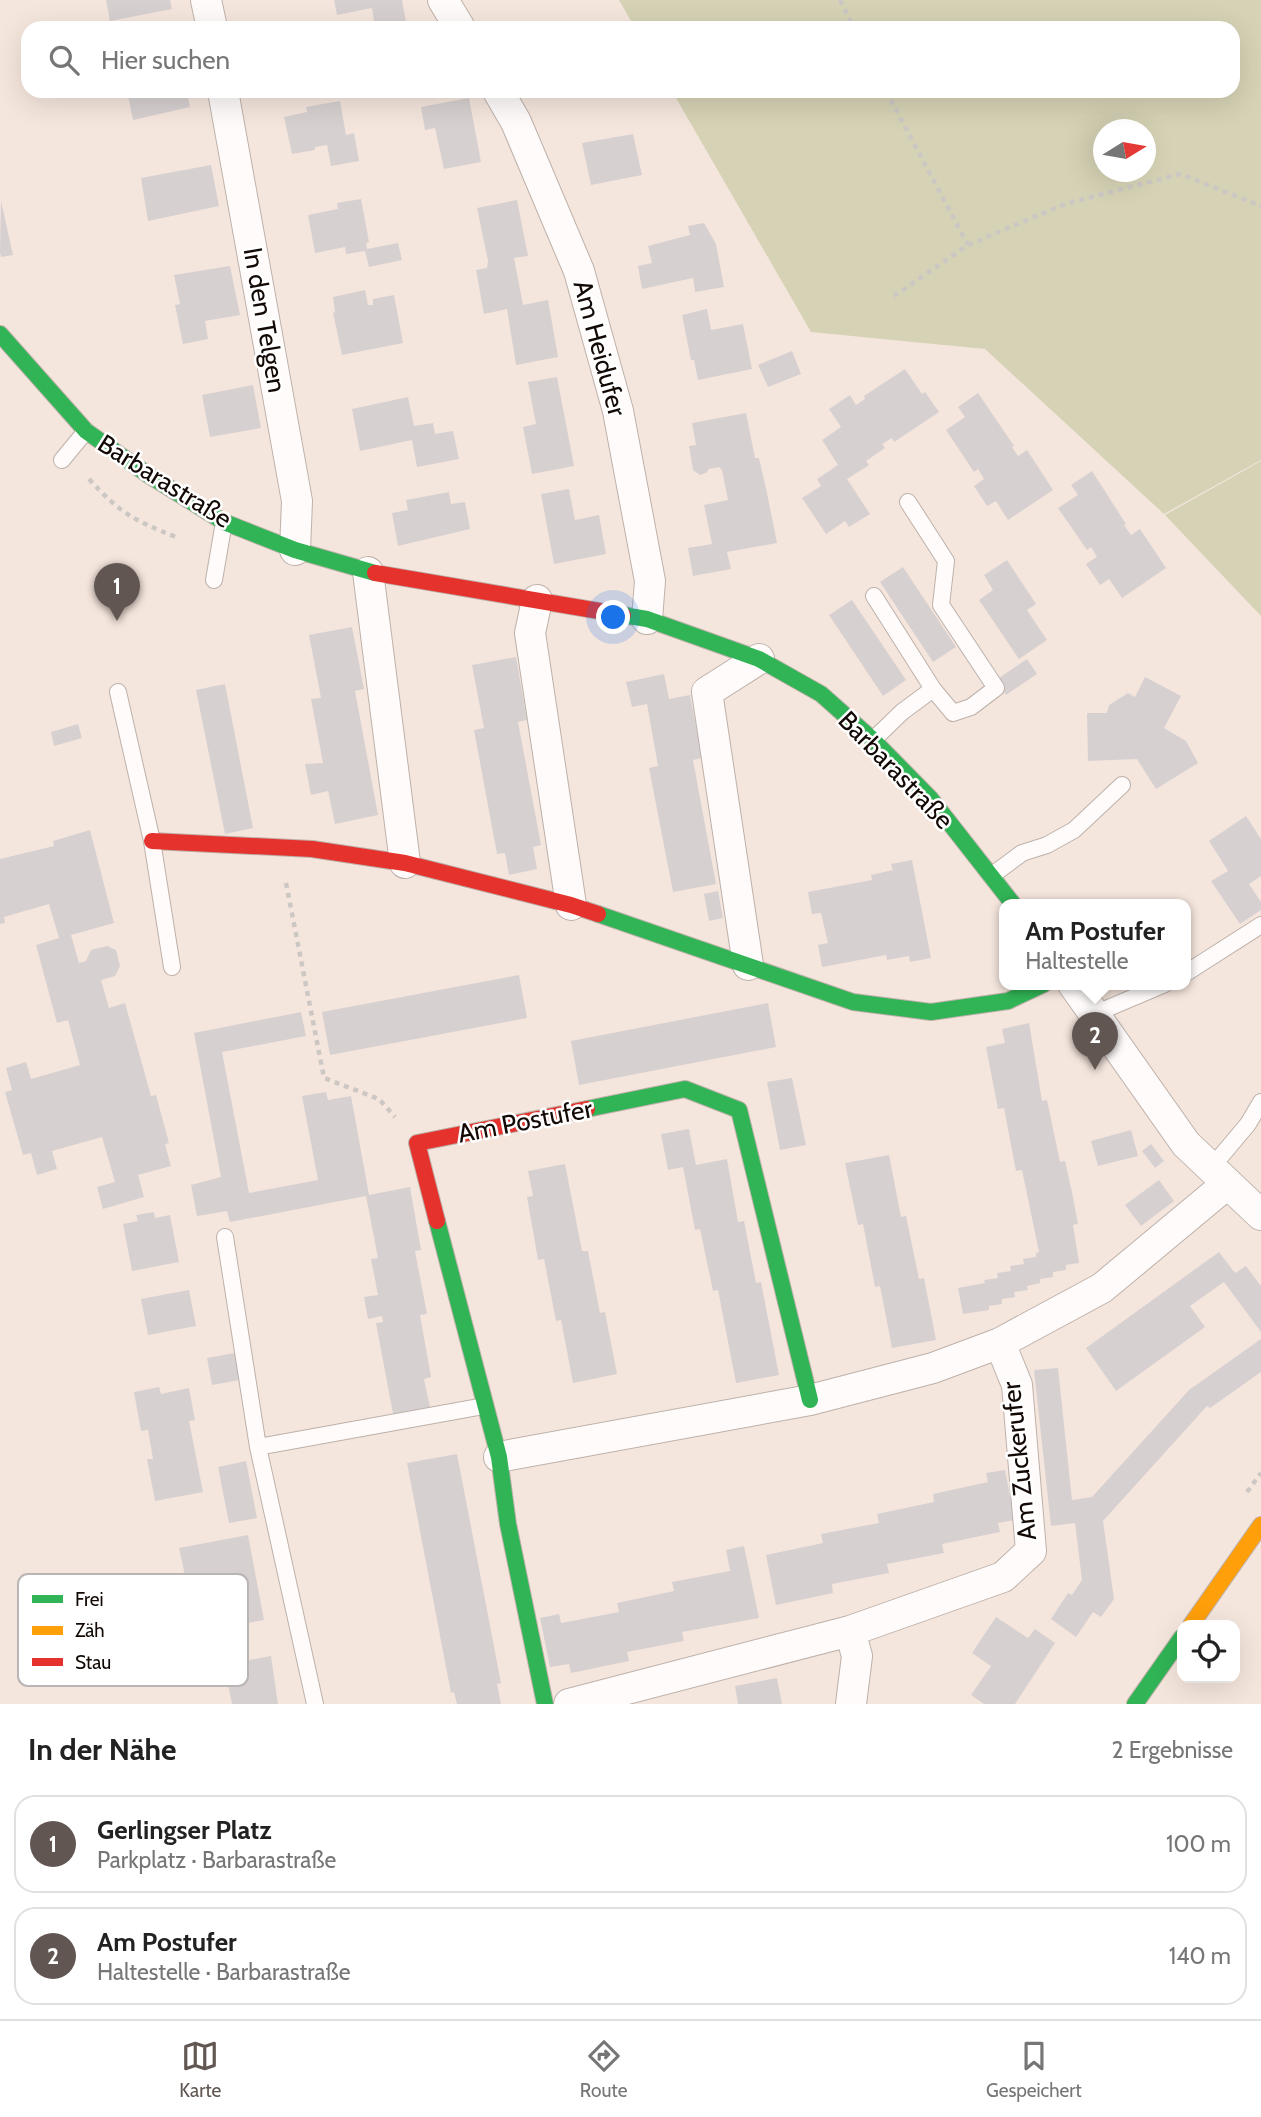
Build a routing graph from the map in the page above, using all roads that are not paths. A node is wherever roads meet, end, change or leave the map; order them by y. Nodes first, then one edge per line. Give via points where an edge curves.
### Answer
1 (206, 0) edge
2 (443, 0) edge
3 (210, 21) edge
4 (456, 21) edge
5 (224, 98) edge
6 (502, 98) edge
7 (0, 334) edge
8 (86, 432) junction
9 (62, 460) dead end
10 (908, 502) dead end
11 (224, 522) junction
12 (295, 550) junction
13 (368, 572) junction
14 (214, 580) dead end
15 (874, 596) dead end
16 (537, 600) junction
17 (647, 619) junction
18 (760, 659) junction
19 (933, 689) junction
20 (118, 692) dead end
21 (873, 740) junction
22 (1122, 785) dead end
23 (152, 841) junction
24 (405, 863) junction
25 (991, 876) junction
26 (1009, 899) edge
27 (570, 905) junction
28 (1261, 925) edge
29 (748, 965) junction
30 (172, 967) dead end
31 (1191, 970) edge
32 (1031, 990) edge
33 (1077, 990) edge
34 (1151, 990) edge
35 (1094, 1014) junction
36 (1261, 1102) edge
37 (1219, 1176) junction
38 (1261, 1215) edge
39 (225, 1237) dead end
40 (1000, 1343) junction
41 (810, 1400) junction
42 (484, 1406) junction
43 (258, 1447) junction
44 (499, 1457) junction
45 (1261, 1525) edge
46 (1194, 1620) edge
47 (850, 1631) junction
48 (1177, 1644) edge
49 (315, 1704) edge
50 (545, 1704) edge
51 (569, 1704) edge
52 (851, 1704) edge
53 (1135, 1704) edge

1 - 3 street
2 - 4 street
5 - 12 street, In den Telgen via 298,501
6 - 17 street, Am Heidufer via 583,284 618,411 650,581
7 - 8 street, Barbarastraße
8 - 9 lane
8 - 11 street, Barbarastraße
10 - 19 lane via 946,561 941,605 996,688 971,707 953,713
11 - 12 street, Barbarastraße
11 - 14 lane
12 - 13 street, Barbarastraße
13 - 16 street, Barbarastraße
13 - 24 street
15 - 19 lane
16 - 17 street, Barbarastraße
16 - 27 street via 530,633
17 - 18 street, Barbarastraße
18 - 21 street, Barbarastraße via 821,694
18 - 29 street via 707,692
19 - 21 lane
20 - 23 lane
21 - 25 street, Barbarastraße via 930,797
22 - 25 lane via 1074,830 1022,853
23 - 24 street via 312,849
23 - 30 lane
24 - 27 street
25 - 26 street, Barbarastraße
27 - 29 street
28 - 31 lane
29 - 32 street via 853,1002 931,1012 1008,1001
33 - 35 street
34 - 35 lane
35 - 37 street via 1186,1144
36 - 37 lane
37 - 38 street
37 - 40 street via 1102,1288
39 - 43 lane
40 - 41 street via 933,1368
40 - 47 street, Am Zuckerufer via 1017,1385 1031,1550 1003,1577
41 - 42 street, Am Postufer via 739,1110 685,1089 417,1143
41 - 44 street
42 - 43 lane
42 - 44 street
43 - 49 lane
44 - 50 street
45 - 46 street
47 - 51 street, Am Zuckerufer
47 - 52 street via 857,1656
48 - 53 street

